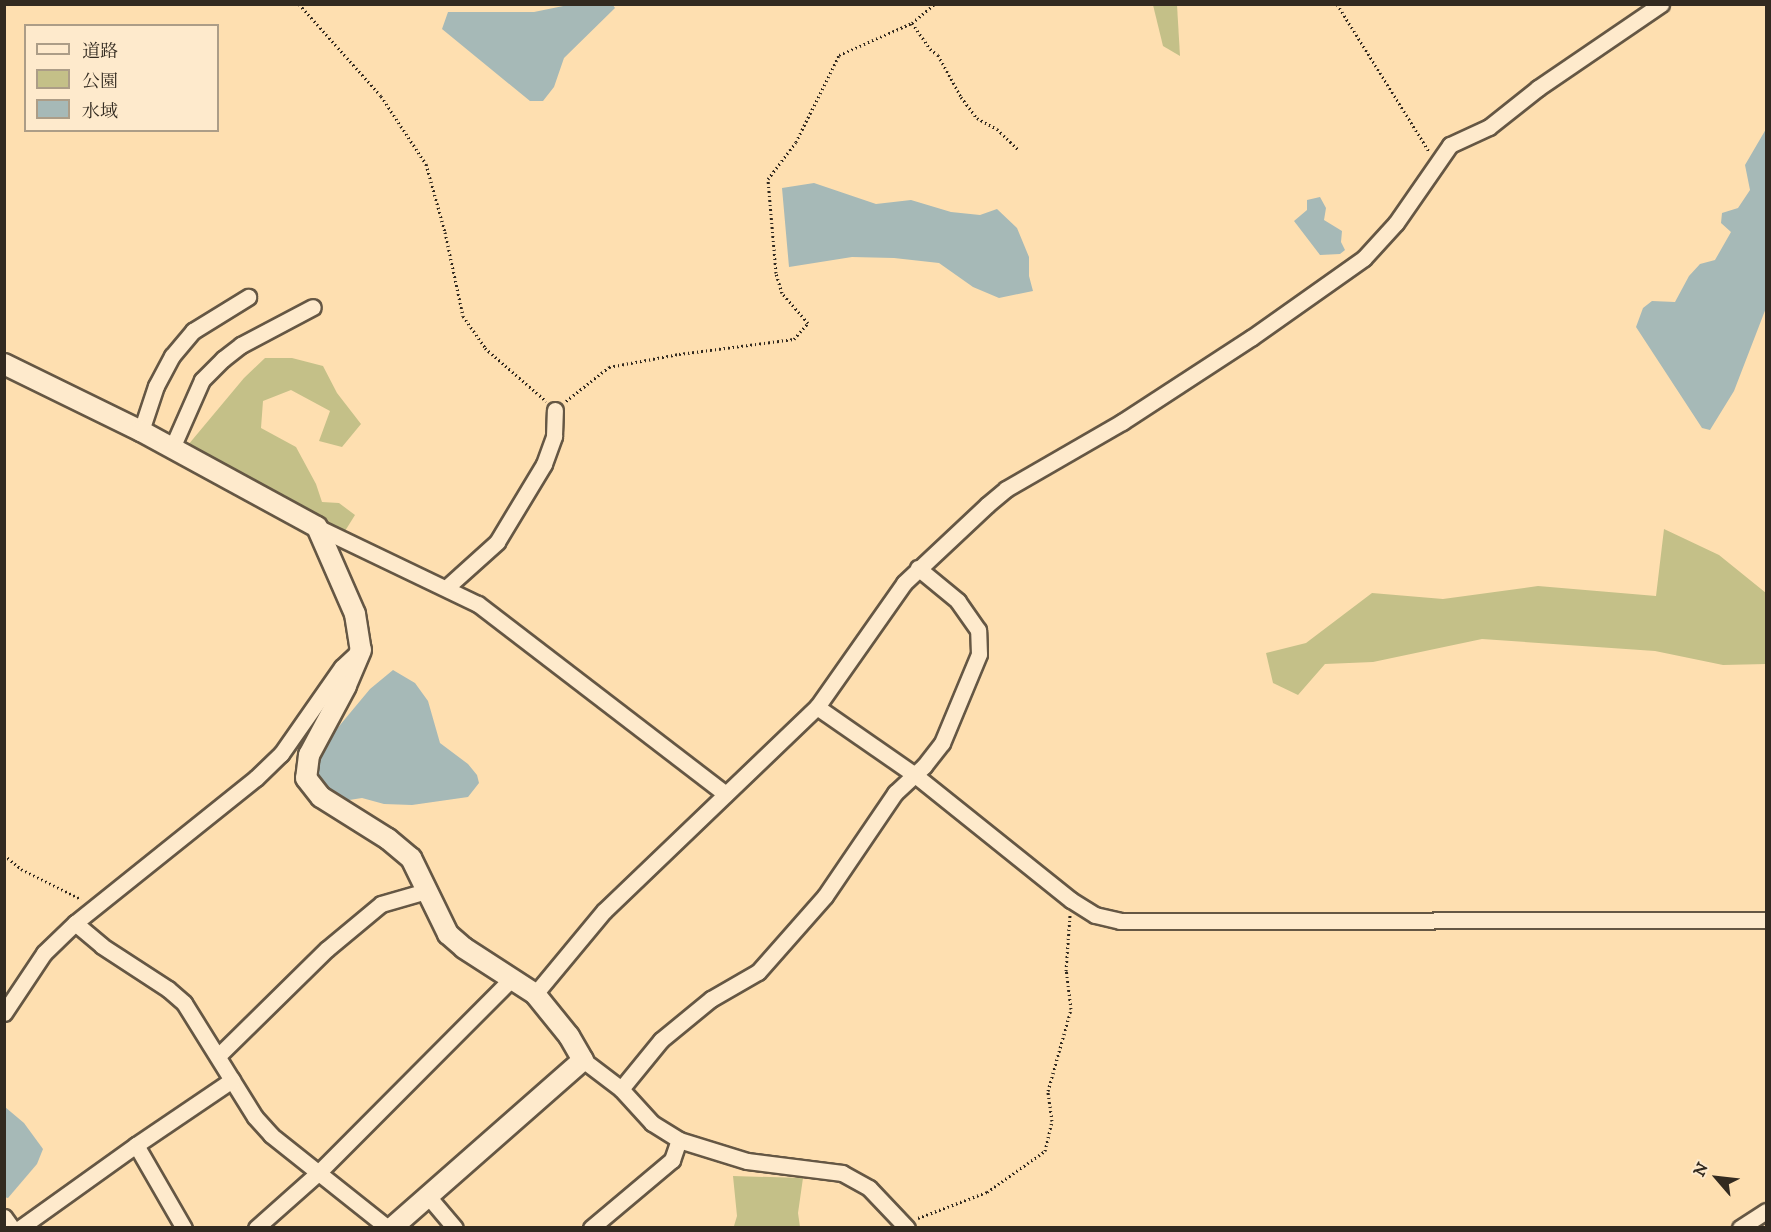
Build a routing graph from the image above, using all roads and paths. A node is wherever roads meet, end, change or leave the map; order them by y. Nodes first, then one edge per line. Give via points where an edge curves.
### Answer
1 (299, 4) edge
2 (935, 4) edge
3 (1337, 4) edge
4 (1661, 4) edge
5 (912, 23) junction
6 (1019, 150) dead end
7 (1436, 163) junction
8 (248, 297) dead end
9 (313, 307) dead end
10 (4, 363) edge
11 (555, 410) junction
12 (141, 431) junction
13 (172, 448) junction
14 (317, 527) junction
15 (918, 568) junction
16 (446, 588) junction
17 (361, 650) junction
18 (817, 707) junction
19 (915, 775) junction
20 (726, 794) junction
21 (4, 855) edge
22 (426, 891) junction
23 (1071, 900) junction
24 (96, 907) junction
25 (1767, 920) edge
26 (75, 923) junction
27 (512, 979) junction
28 (535, 994) junction
29 (4, 1013) edge
30 (219, 1056) junction
31 (583, 1060) junction
32 (232, 1080) junction
33 (621, 1089) junction
34 (679, 1140) junction
35 (136, 1144) junction
36 (318, 1173) junction
37 (427, 1195) junction
38 (1767, 1211) edge
39 (4, 1217) edge
40 (12, 1227) edge
41 (20, 1227) edge
42 (184, 1227) edge
43 (256, 1227) edge
44 (390, 1227) edge
45 (455, 1227) edge
46 (591, 1227) edge
47 (907, 1227) edge
48 (1740, 1227) edge

1 - 11 path via 381,96 426,164 463,315 485,348
2 - 5 path
3 - 7 path
4 - 7 street via 1538,88 1489,127 1450,145
5 - 6 path via 938,55 977,118 997,129
5 - 11 path via 839,55 796,142 768,179 776,273 782,293 808,323 794,339 609,367
7 - 15 street via 1396,223 1364,258 1122,422 1006,489
8 - 12 street via 194,331 172,356 156,386
9 - 13 street via 241,345 202,380
10 - 12 street
11 - 16 street via 554,436 544,464 515,513 497,542
12 - 13 street
13 - 14 street
14 - 16 street
14 - 17 street via 355,614
15 - 18 street
15 - 19 street via 958,601 978,630 980,654 942,743
16 - 20 street via 509,626
17 - 22 street via 309,754 306,778 321,797 411,858
17 - 24 street via 342,667 281,754
18 - 19 street
18 - 20 street
19 - 23 street
19 - 33 street via 895,793 825,896 758,972 711,999 662,1040
20 - 28 street via 604,911
21 - 24 path via 21,869
22 - 27 street via 448,934
22 - 30 street via 381,904 319,956
23 - 25 street via 1095,915 1120,921
23 - 47 path via 1066,971 1071,1009 1048,1091 1052,1121 1045,1151 987,1192 918,1218
24 - 26 street
26 - 29 street via 44,953
26 - 30 street via 184,1003
27 - 28 street
27 - 36 street
28 - 31 street
30 - 32 street
31 - 33 street
31 - 37 street
32 - 35 street
32 - 36 street via 255,1117
33 - 34 street via 652,1124
34 - 46 street via 672,1160
34 - 47 street via 747,1161 842,1173 869,1188
35 - 41 street
35 - 42 street
36 - 43 street
36 - 44 street
37 - 44 street
37 - 45 street
38 - 48 street
39 - 40 street

